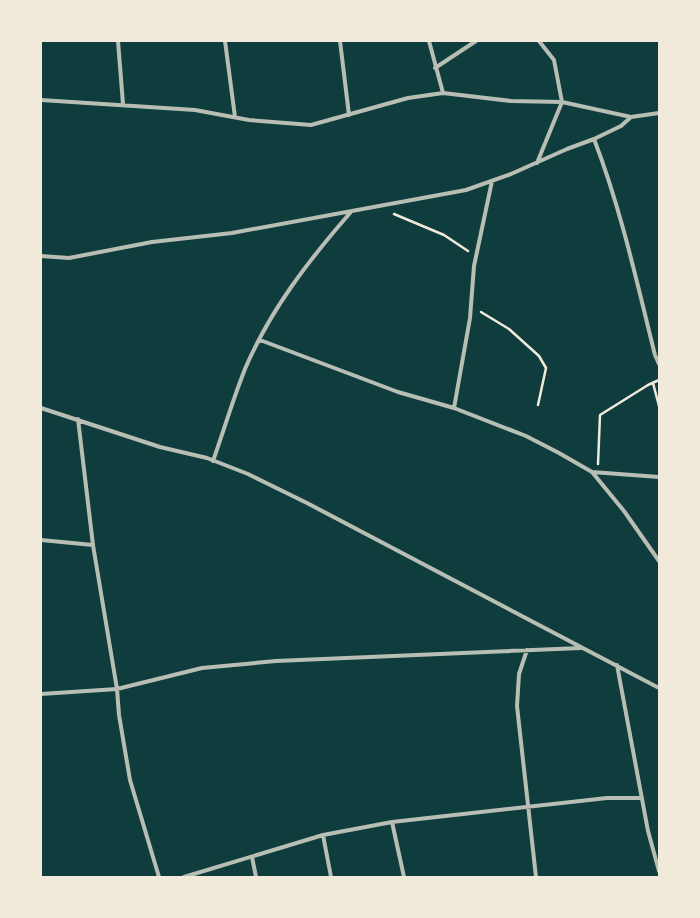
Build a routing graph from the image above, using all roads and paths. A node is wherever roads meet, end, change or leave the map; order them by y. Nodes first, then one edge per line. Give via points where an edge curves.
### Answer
1 (118, 41) edge
2 (226, 41) edge
3 (340, 41) edge
4 (429, 41) edge
5 (476, 41) edge
6 (539, 41) edge
7 (435, 68) junction
8 (443, 94) junction
9 (41, 100) edge
10 (562, 102) junction
11 (124, 104) junction
12 (659, 113) edge
13 (349, 115) junction
14 (235, 117) junction
15 (631, 117) junction
16 (594, 139) junction
17 (537, 163) junction
18 (492, 181) junction
19 (351, 212) junction
20 (393, 214) dead end
21 (41, 256) edge
22 (469, 257) dead end
23 (479, 306) dead end
24 (260, 340) junction
25 (659, 364) edge
26 (659, 380) edge
27 (653, 383) junction
28 (538, 404) dead end
29 (659, 406) edge
30 (41, 408) edge
31 (454, 408) junction
32 (78, 420) junction
33 (213, 461) junction
34 (598, 466) dead end
35 (592, 472) junction
36 (659, 477) edge
37 (41, 540) edge
38 (93, 545) junction
39 (659, 561) edge
40 (582, 648) junction
41 (527, 650) junction
42 (617, 665) junction
43 (659, 688) edge
44 (118, 690) junction
45 (41, 694) edge
46 (642, 798) junction
47 (528, 806) junction
48 (392, 822) junction
49 (323, 835) junction
50 (252, 857) junction
51 (659, 871) edge
52 (159, 877) edge
53 (184, 877) edge
54 (256, 877) edge
55 (331, 877) edge
56 (404, 877) edge
57 (536, 877) edge

1 - 11 street
2 - 14 street
3 - 13 street
4 - 7 street
5 - 7 street
6 - 10 street via 554,60
7 - 8 street
8 - 10 street via 511,101
8 - 13 street via 408,98
9 - 11 street
10 - 15 street
10 - 17 street
11 - 14 street via 195,110
12 - 15 street
13 - 14 street via 311,125
15 - 16 street via 621,126
16 - 17 street
16 - 25 street via 611,185
17 - 18 street
18 - 19 street via 466,190
18 - 31 street via 474,266 470,318
19 - 21 street via 232,233 152,242 69,258
19 - 24 street via 294,282 274,312
20 - 22 path via 444,235 467,250
23 - 28 path via 481,313 509,329 539,356 546,368
24 - 31 street via 398,392
24 - 33 street via 246,368
26 - 27 path
27 - 29 path
27 - 34 path via 600,415
30 - 32 street
31 - 35 street via 526,436
32 - 33 street via 160,447
32 - 38 street
33 - 40 street via 248,474 307,503
35 - 36 street
35 - 39 street via 624,511
37 - 38 street
38 - 44 street
40 - 41 street
40 - 42 street
41 - 44 street via 276,661 202,668
41 - 47 street via 519,674 517,706
42 - 43 street
42 - 46 street
44 - 45 street
44 - 52 street via 119,716 130,780
46 - 47 street via 607,798
46 - 51 street
47 - 48 street
47 - 57 street
48 - 49 street
48 - 56 street
49 - 50 street
49 - 55 street
50 - 53 street
50 - 54 street

